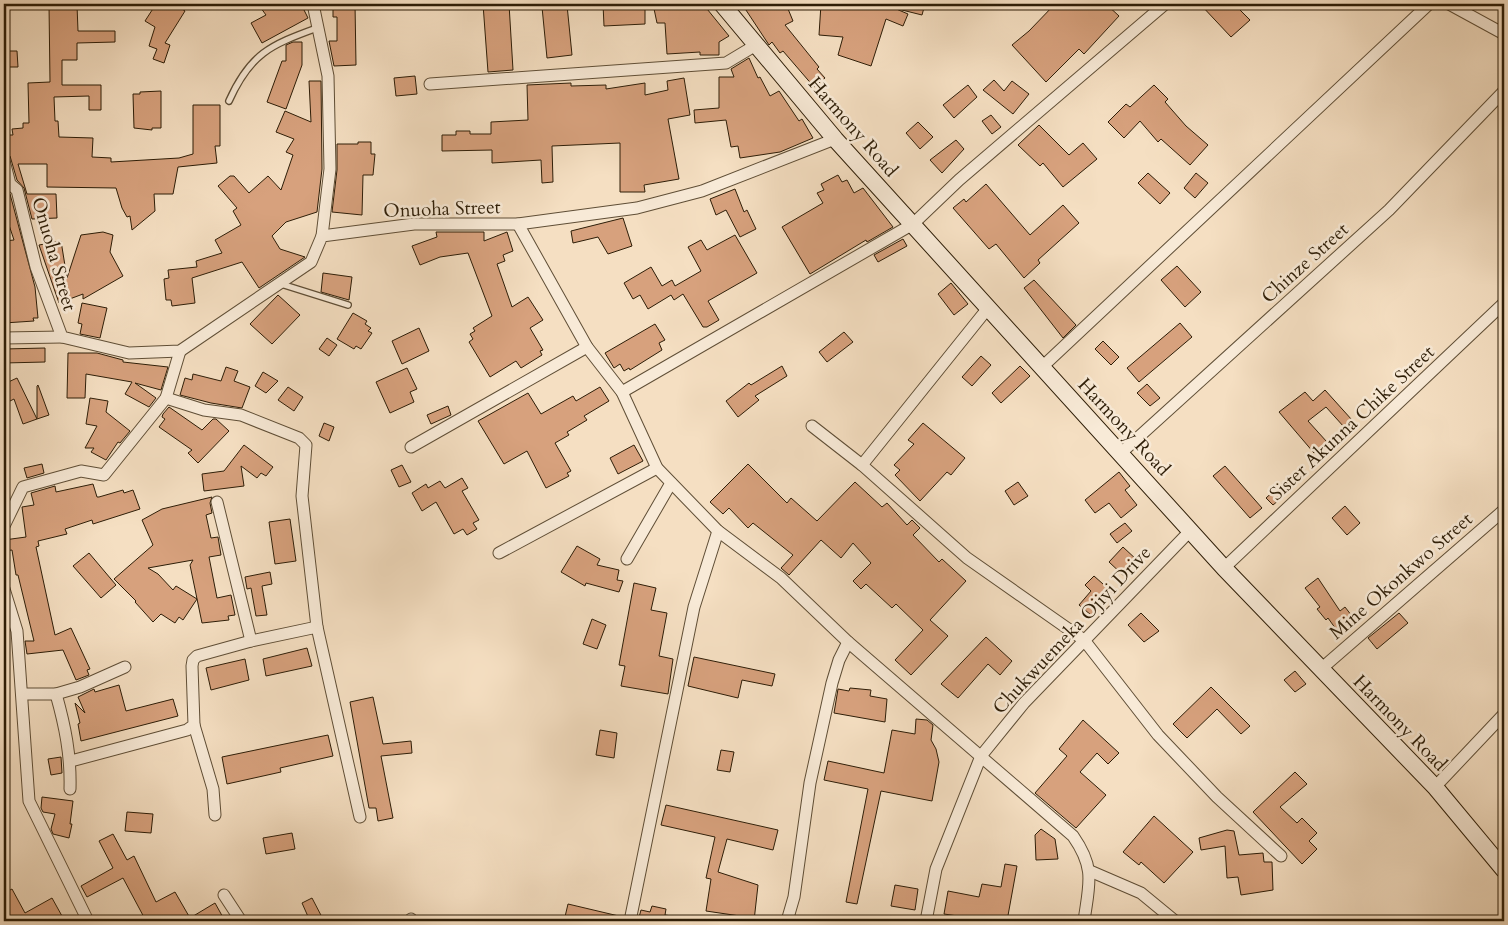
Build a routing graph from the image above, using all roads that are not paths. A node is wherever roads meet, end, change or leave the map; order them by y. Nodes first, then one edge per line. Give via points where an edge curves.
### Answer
1 (313, 4) edge
2 (722, 4) edge
3 (1165, 4) edge
4 (1429, 4) edge
5 (1449, 4) edge
6 (317, 28) junction
7 (1504, 34) edge
8 (756, 45) junction
9 (430, 84) dead end
10 (1504, 91) edge
11 (229, 101) dead end
12 (835, 140) junction
13 (4, 161) edge
14 (518, 224) junction
15 (913, 224) junction
16 (322, 236) junction
17 (281, 284) junction
18 (1504, 303) edge
19 (348, 305) dead end
20 (988, 308) junction
21 (62, 336) junction
22 (4, 338) edge
23 (587, 347) junction
24 (180, 351) junction
25 (1041, 368) junction
26 (622, 392) junction
27 (166, 398) junction
28 (812, 426) dead end
29 (411, 446) dead end
30 (1121, 453) junction
31 (862, 465) junction
32 (657, 468) junction
33 (671, 483) junction
34 (217, 502) dead end
35 (1504, 510) edge
36 (4, 526) edge
37 (1191, 530) junction
38 (718, 531) junction
39 (499, 553) dead end
40 (627, 559) dead end
41 (1224, 568) junction
42 (4, 589) edge
43 (317, 627) junction
44 (1084, 640) junction
45 (251, 641) junction
46 (848, 642) junction
47 (126, 667) dead end
48 (1321, 669) junction
49 (22, 694) junction
50 (56, 694) junction
51 (1504, 714) edge
52 (194, 724) junction
53 (982, 756) junction
54 (71, 761) junction
55 (1434, 787) junction
56 (70, 789) dead end
57 (215, 815) dead end
58 (360, 816) dead end
59 (1281, 856) dead end
60 (1504, 870) edge
61 (1090, 871) junction
62 (224, 895) dead end
63 (88, 921) edge
64 (240, 921) edge
65 (630, 921) edge
66 (787, 921) edge
67 (926, 921) edge
68 (1084, 921) edge
69 (1175, 921) edge

1 - 6 street
2 - 8 main road, Harmony Road
3 - 15 street via 959,180
4 - 25 street
5 - 7 street
6 - 11 lane via 262,52 240,77
6 - 16 street via 328,76 330,169
8 - 9 street via 726,63
8 - 12 main road, Harmony Road
10 - 30 street, Chinze Street via 1389,210
12 - 14 street, Onuoha Street via 702,191 637,208
12 - 15 main road, Harmony Road
13 - 21 street, Onuoha Street via 10,184 18,190 36,267
14 - 16 street, Onuoha Street via 414,224
14 - 23 street
15 - 20 main road, Harmony Road
15 - 26 street
16 - 17 street via 311,262
17 - 19 lane
17 - 24 street
18 - 41 street, Sister Akunna Chike Street
20 - 25 main road, Harmony Road
20 - 31 street
21 - 22 street
21 - 24 street, Onuoha Street via 130,353
23 - 26 street
23 - 29 street
24 - 27 street
25 - 30 main road, Harmony Road
26 - 32 street
27 - 36 street via 104,475 81,471 23,487
27 - 43 street via 204,410 241,415 299,438 306,444 302,496
28 - 31 street
30 - 37 main road, Harmony Road
31 - 44 street via 967,558
32 - 33 street
32 - 39 street
33 - 38 street
33 - 40 street
34 - 45 street
35 - 48 street, Mine Okonkwo Street
37 - 41 main road, Harmony Road
37 - 44 street, Chukwuemeka Ojiyi Drive
38 - 46 street via 781,578
38 - 65 street via 694,607
41 - 48 main road, Harmony Road
42 - 49 street via 17,630
43 - 45 street
43 - 58 street
44 - 53 street, Chukwuemeka Ojiyi Drive via 1024,703
44 - 59 street via 1158,734 1216,797
45 - 52 street via 197,656 193,660
46 - 53 street
46 - 66 street via 832,683 810,783 794,897
47 - 50 street
48 - 55 main road, Harmony Road
49 - 50 street
49 - 63 street via 29,801
50 - 54 street
51 - 55 street
52 - 54 street via 187,730
52 - 57 street via 213,789
53 - 61 street via 1074,836
53 - 67 street, Chukwuemeka Ojiyi Drive via 936,869
54 - 56 street
55 - 60 main road, Harmony Road
61 - 68 street
61 - 69 street via 1141,893
62 - 64 street

